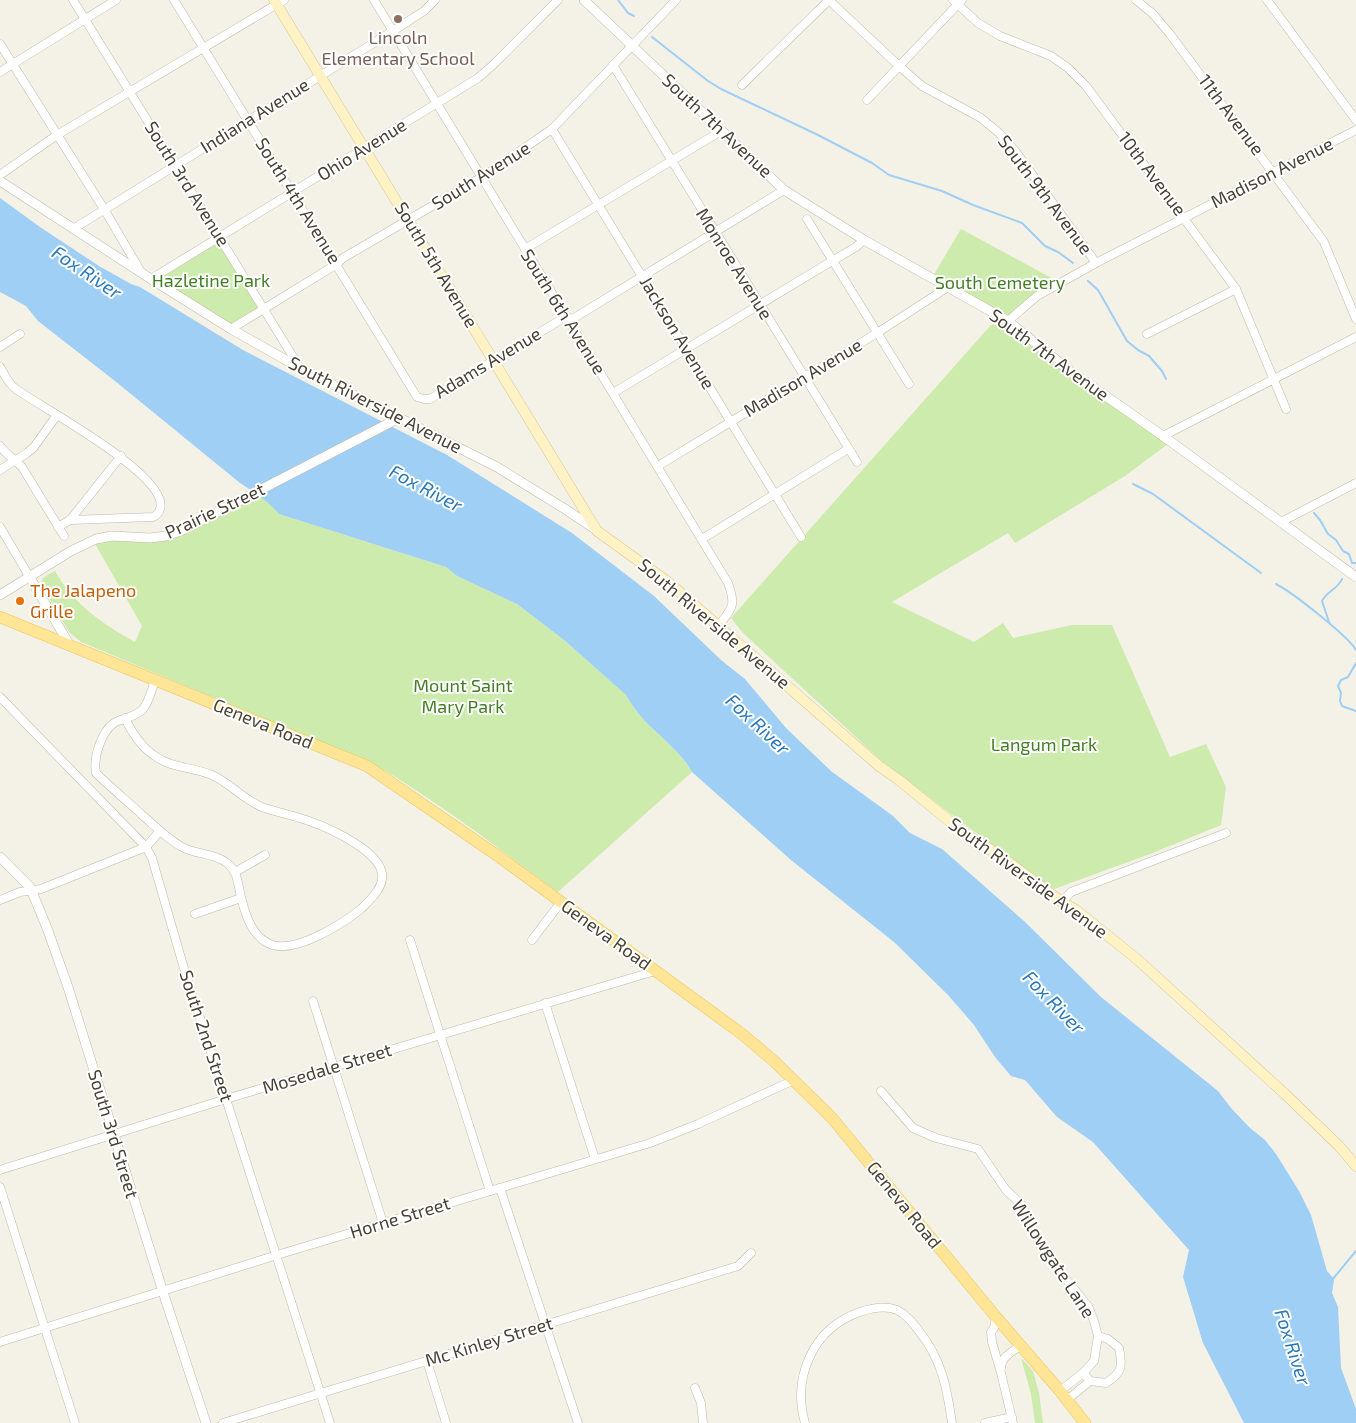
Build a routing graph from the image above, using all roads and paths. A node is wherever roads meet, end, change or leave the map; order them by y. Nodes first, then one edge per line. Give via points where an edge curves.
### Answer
1 (73, 0) edge
2 (116, 0) edge
3 (174, 0) edge
4 (374, 0) edge
5 (436, 0) edge
6 (558, 0) edge
7 (584, 0) edge
8 (676, 0) edge
9 (829, 0) edge
10 (1136, 0) edge
11 (1267, 0) edge
12 (278, 1) edge
13 (958, 2) edge
14 (85, 19) junction
15 (393, 31) junction
16 (0, 44) edge
17 (632, 45) junction
18 (203, 47) junction
19 (12, 64) junction
20 (613, 65) junction
21 (899, 66) junction
22 (0, 72) edge
23 (320, 76) junction
24 (742, 85) dead end
25 (130, 92) junction
26 (867, 100) dead end
27 (437, 104) junction
28 (248, 120) junction
29 (1356, 120) edge
30 (552, 129) junction
31 (1356, 130) edge
32 (722, 131) junction
33 (57, 135) junction
34 (364, 148) junction
35 (671, 161) junction
36 (176, 165) junction
37 (1273, 172) junction
38 (0, 175) edge
39 (482, 177) junction
40 (0, 181) edge
41 (784, 190) junction
42 (292, 192) junction
43 (598, 205) junction
44 (104, 209) junction
45 (1184, 217) junction
46 (807, 219) dead end
47 (409, 221) junction
48 (73, 229) junction
49 (715, 233) junction
50 (220, 237) junction
51 (864, 240) junction
52 (525, 249) junction
53 (832, 261) junction
54 (1096, 263) junction
55 (337, 264) junction
56 (142, 274) junction
57 (643, 277) junction
58 (151, 279) junction
59 (948, 287) junction
60 (1236, 289) junction
61 (760, 305) junction
62 (264, 308) junction
63 (568, 319) junction
64 (1356, 319) edge
65 (1008, 322) junction
66 (231, 329) junction
67 (877, 333) junction
68 (20, 334) dead end
69 (1147, 334) dead end
70 (1356, 337) edge
71 (0, 347) edge
72 (687, 349) junction
73 (494, 360) junction
74 (0, 367) edge
75 (300, 368) junction
76 (804, 377) junction
77 (1274, 379) junction
78 (909, 384) dead end
79 (613, 393) junction
80 (424, 399) joint
81 (1286, 409) dead end
82 (57, 415) junction
83 (399, 418) junction
84 (731, 422) junction
85 (1163, 436) junction
86 (0, 446) edge
87 (848, 449) junction
88 (120, 456) junction
89 (16, 460) junction
90 (857, 462) dead end
91 (658, 466) junction
92 (0, 470) edge
93 (1356, 483) edge
94 (775, 494) junction
95 (70, 520) junction
96 (1281, 522) junction
97 (0, 527) edge
98 (58, 527) junction
99 (597, 531) junction
100 (64, 536) dead end
101 (801, 537) dead end
102 (702, 539) junction
103 (29, 576) junction
104 (1356, 577) edge
105 (0, 595) edge
106 (0, 617) edge
107 (720, 626) junction
108 (68, 644) junction
109 (155, 680) junction
110 (0, 697) edge
111 (125, 718) junction
112 (160, 831) junction
113 (1226, 833) dead end
114 (146, 847) junction
115 (265, 855) dead end
116 (0, 858) edge
117 (235, 872) junction
118 (31, 891) junction
119 (241, 898) junction
120 (0, 900) edge
121 (561, 902) junction
122 (1062, 902) junction
123 (195, 914) dead end
124 (410, 940) dead end
125 (532, 940) dead end
126 (655, 971) junction
127 (313, 1001) dead end
128 (545, 1003) junction
129 (440, 1035) junction
130 (333, 1068) junction
131 (794, 1080) junction
132 (881, 1091) dead end
133 (226, 1100) junction
134 (113, 1135) junction
135 (595, 1159) junction
136 (1356, 1166) edge
137 (0, 1170) edge
138 (0, 1187) edge
139 (500, 1188) junction
140 (490, 1191) junction
141 (383, 1223) junction
142 (751, 1253) dead end
143 (277, 1256) junction
144 (163, 1292) junction
145 (996, 1317) junction
146 (545, 1324) junction
147 (45, 1328) junction
148 (1098, 1336) junction
149 (0, 1342) edge
150 (1020, 1346) junction
151 (427, 1361) junction
152 (1001, 1373) junction
153 (1083, 1373) junction
154 (1090, 1381) junction
155 (695, 1388) dead end
156 (320, 1394) junction
157 (1064, 1396) junction
158 (1012, 1420) edge
159 (75, 1423) edge
160 (206, 1423) edge
161 (223, 1423) edge
162 (330, 1423) edge
163 (446, 1423) edge
164 (578, 1423) edge
165 (703, 1423) edge
166 (805, 1423) edge
167 (952, 1423) edge
168 (985, 1423) edge
169 (1085, 1423) edge

1 - 14 street, South 3rd Avenue
2 - 14 street
3 - 18 street, South 4th Avenue
4 - 15 street, South 6th Avenue
5 - 15 street, Indiana Avenue
6 - 27 street, Ohio Avenue via 478,78
7 - 17 street, South 7th Avenue
8 - 17 street, South Avenue
9 - 21 street, South 9th Avenue
9 - 24 street
10 - 37 street, 11th Avenue via 1170,34
11 - 29 street
12 - 18 street
12 - 23 main road, South 5th Avenue
13 - 21 street
13 - 45 street, 10th Avenue via 978,23 1000,36 1051,56 1068,68 1086,86
14 - 19 street
14 - 25 street, South 3rd Avenue
15 - 23 street, Indiana Avenue
15 - 27 street, South 6th Avenue
16 - 19 street
17 - 20 street, South Avenue
17 - 32 street, South 7th Avenue
18 - 25 street
18 - 28 street, South 4th Avenue
19 - 22 street
19 - 33 street
20 - 30 street, South Avenue
20 - 35 street, Monroe Avenue
21 - 26 street
21 - 54 street, South 9th Avenue via 922,86 981,118 999,133
23 - 28 street, Indiana Avenue
23 - 34 main road, South 5th Avenue
25 - 33 street
25 - 36 street, South 3rd Avenue
27 - 34 street, Ohio Avenue
27 - 39 street, South 6th Avenue
28 - 36 street, Indiana Avenue
28 - 42 street, South 4th Avenue
30 - 39 street, South Avenue
30 - 43 street, Jackson Avenue
31 - 37 street, Madison Avenue
32 - 35 street
32 - 41 street, South 7th Avenue
33 - 38 street
33 - 44 street
34 - 42 street, Ohio Avenue
34 - 47 main road, South 5th Avenue
35 - 43 street
35 - 49 street, Monroe Avenue
36 - 44 street, Indiana Avenue
36 - 50 street, South 3rd Avenue
37 - 45 street, Madison Avenue
37 - 64 street, 11th Avenue via 1324,242
39 - 47 street, South Avenue
39 - 52 street, South 6th Avenue
40 - 48 street, South Riverside Avenue
41 - 49 street, Adams Avenue
41 - 51 street, South 7th Avenue
42 - 50 street, Ohio Avenue
42 - 55 street, South 4th Avenue
43 - 52 street
43 - 57 street, Jackson Avenue
44 - 48 street, Indiana Avenue
44 - 56 street
45 - 54 street, Madison Avenue
45 - 60 street, 10th Avenue
46 - 53 street
47 - 55 street, South Avenue
47 - 73 main road, South 5th Avenue
48 - 56 street, South Riverside Avenue
49 - 57 street, Adams Avenue
49 - 61 street, Monroe Avenue
50 - 58 street, Ohio Avenue
50 - 62 street, South 3rd Avenue
51 - 53 street
51 - 59 street, South 7th Avenue
52 - 63 street, South 6th Avenue
53 - 61 street
53 - 67 street
54 - 65 street, Madison Avenue via 1038,296
55 - 62 street, South Avenue
55 - 80 street, South 4th Avenue via 417,397
56 - 58 street, South Riverside Avenue
57 - 63 street, Adams Avenue
57 - 72 street, Jackson Avenue
58 - 66 street, South Riverside Avenue
59 - 65 street, South 7th Avenue
59 - 67 street, Madison Avenue
60 - 69 street
60 - 77 street, 10th Avenue
61 - 72 street
61 - 76 street, Monroe Avenue
62 - 66 street, South Avenue
62 - 75 street, South 3rd Avenue
63 - 73 street, Adams Avenue via 562,319
63 - 79 street, South 6th Avenue
65 - 85 street, South 7th Avenue via 1070,371
66 - 75 street, South Riverside Avenue
67 - 76 street, Madison Avenue
67 - 78 street
68 - 71 street
70 - 77 street
72 - 79 street
72 - 84 street, Jackson Avenue
73 - 80 street, Adams Avenue via 430,399
73 - 99 main road, South 5th Avenue
74 - 82 street via 14,388
75 - 83 street, South Riverside Avenue
76 - 84 street, Madison Avenue
76 - 87 street, Monroe Avenue
77 - 81 street, 10th Avenue
77 - 85 street
79 - 91 street, South 6th Avenue
82 - 88 street
82 - 89 street via 34,447
83 - 99 street, South Riverside Avenue via 497,466
83 - 103 street, Prairie Street via 183,530 150,538 96,538
84 - 91 street, Madison Avenue
84 - 94 street, Jackson Avenue
85 - 96 street, South 7th Avenue
86 - 89 street
87 - 90 street, Monroe Avenue
87 - 94 street
88 - 95 street
88 - 95 street via 145,477 158,495 161,505 156,515
89 - 92 street
89 - 98 street
91 - 102 street, South 6th Avenue
93 - 96 street
94 - 101 street, Jackson Avenue
94 - 102 street
95 - 98 street
96 - 104 street, South 7th Avenue
97 - 103 street
98 - 100 street
99 - 107 main road, South Riverside Avenue via 668,582
102 - 107 street, South 6th Avenue via 733,596 732,608
103 - 105 street, Prairie Street
103 - 108 street
106 - 108 main road, Geneva Road
107 - 122 main road, South Riverside Avenue via 879,766 964,833
108 - 109 main road, Geneva Road
109 - 111 street via 143,709
109 - 121 main road, Geneva Road via 368,766
110 - 114 street, South 2nd Street
111 - 112 street via 108,730 96,755 96,773
111 - 119 street via 135,737 155,757 221,779 259,806 339,833 371,856 382,873 376,892 351,917 324,932 287,946 271,945 258,936
112 - 114 street
112 - 117 street via 192,852 220,858
113 - 122 street via 1071,892
114 - 118 street
114 - 133 street, South 2nd Street
115 - 117 street
116 - 118 street, South 3rd Street via 30,886
117 - 119 street
118 - 120 street
118 - 134 street, South 3rd Street via 68,987
119 - 123 street
121 - 125 street
121 - 126 main road, Geneva Road
122 - 136 main road, South Riverside Avenue via 1138,960 1285,1094
124 - 129 street
126 - 128 street, Mosedale Street
126 - 131 main road, Geneva Road via 742,1034
127 - 130 street
128 - 129 street, Mosedale Street
128 - 135 street
129 - 130 street, Mosedale Street
129 - 140 street
130 - 133 street, Mosedale Street
130 - 141 street
131 - 135 street, Horne Street via 669,1136
131 - 145 main road, Geneva Road via 832,1118
132 - 148 street, Willowgate Lane via 913,1128 936,1138 978,1148 1006,1190 1022,1205 1047,1256 1088,1306
133 - 134 street, Mosedale Street
133 - 143 street, South 2nd Street
134 - 137 street, Mosedale Street
134 - 144 street, South 3rd Street
135 - 139 street, Horne Street
138 - 147 street
139 - 140 street, Horne Street
139 - 146 street
140 - 141 street, Horne Street
141 - 143 street, Horne Street
142 - 146 street, Mc Kinley Street via 738,1266
143 - 144 street, Horne Street
143 - 156 street, South 2nd Street
144 - 147 street, Horne Street
144 - 160 street, South 3rd Street
145 - 150 main road, Geneva Road
145 - 152 street via 991,1332
146 - 151 street, Mc Kinley Street
146 - 164 street
147 - 149 street, Horne Street
147 - 159 street
148 - 153 street, Willowgate Lane via 1094,1361
148 - 154 street via 1119,1348 1122,1362 1118,1376 1106,1384
150 - 152 street via 1002,1361
150 - 157 main road, Geneva Road
151 - 156 street, Mc Kinley Street
151 - 163 street
152 - 158 street
153 - 154 street
153 - 157 street, Willowgate Lane
154 - 157 street
155 - 165 street via 701,1403
156 - 161 street, Mc Kinley Street
156 - 162 street, South 2nd Street
157 - 169 main road, Geneva Road
158 - 168 street
166 - 167 street via 802,1380 816,1343 846,1318 883,1307 908,1317 933,1349 946,1385

